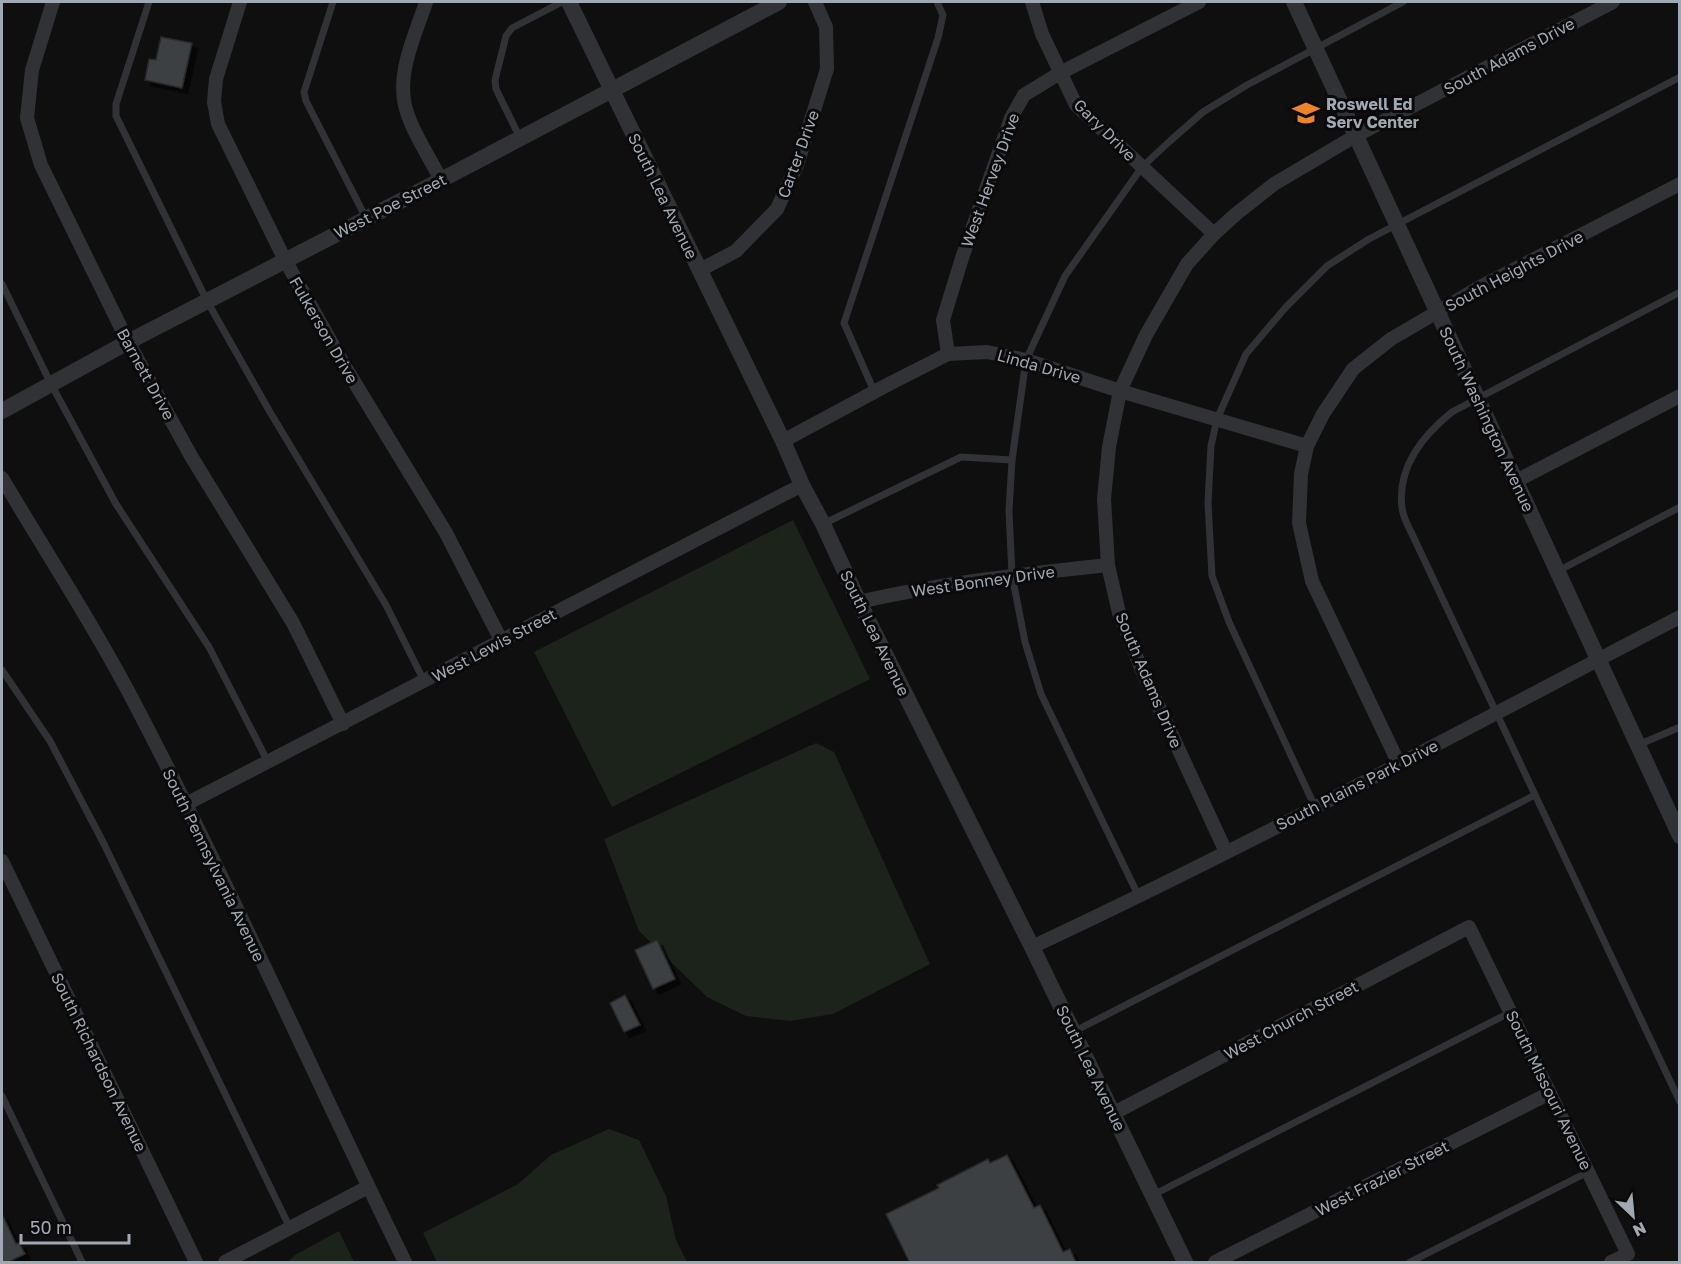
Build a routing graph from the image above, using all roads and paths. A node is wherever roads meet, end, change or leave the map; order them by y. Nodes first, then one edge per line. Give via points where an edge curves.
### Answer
1 (53, 2) edge
2 (149, 2) edge
3 (240, 2) edge
4 (333, 2) edge
5 (426, 2) edge
6 (562, 2) edge
7 (569, 2) edge
8 (779, 2) edge
9 (815, 2) edge
10 (937, 2) edge
11 (1032, 2) edge
12 (1199, 2) edge
13 (1294, 2) edge
14 (1403, 2) edge
15 (1613, 2) edge
16 (1316, 47) junction
17 (1060, 73) junction
18 (1680, 78) edge
19 (611, 90) junction
20 (1357, 135) junction
21 (520, 138) junction
22 (1142, 168) junction
23 (441, 180) junction
24 (1680, 184) edge
25 (366, 218) junction
26 (1398, 225) junction
27 (1214, 234) junction
28 (285, 260) junction
29 (700, 270) junction
30 (2, 285) edge
31 (1680, 292) edge
32 (207, 300) junction
33 (1437, 311) junction
34 (128, 342) junction
35 (948, 354) junction
36 (1026, 360) junction
37 (51, 384) junction
38 (1120, 391) junction
39 (874, 392) junction
40 (1680, 396) edge
41 (1477, 398) junction
42 (2, 411) edge
43 (1217, 419) junction
44 (783, 441) junction
45 (1307, 446) junction
46 (1012, 460) junction
47 (2, 478) edge
48 (1516, 481) junction
49 (802, 485) junction
50 (1680, 507) edge
51 (823, 524) junction
52 (1108, 565) junction
53 (1558, 571) junction
54 (1012, 575) junction
55 (859, 602) junction
56 (1680, 617) edge
57 (501, 640) junction
58 (1599, 659) junction
59 (2, 670) edge
60 (424, 681) junction
61 (1497, 713) junction
62 (343, 724) junction
63 (1680, 727) edge
64 (1638, 745) junction
65 (268, 762) junction
66 (1399, 764) junction
67 (1535, 795) junction
68 (186, 804) junction
69 (1314, 807) junction
70 (1680, 836) edge
71 (1226, 852) junction
72 (2, 861) edge
73 (1139, 897) junction
74 (1469, 927) joint
75 (1032, 947) junction
76 (1511, 1012) junction
77 (1072, 1032) junction
78 (1550, 1093) junction
79 (2, 1096) edge
80 (1680, 1102) edge
81 (1112, 1114) junction
82 (1588, 1172) junction
83 (369, 1187) junction
84 (1153, 1195) junction
85 (290, 1228) junction
86 (82, 1263) edge
87 (196, 1263) edge
88 (225, 1263) edge
89 (405, 1263) edge
90 (1185, 1263) edge
91 (1215, 1263) edge
92 (1410, 1263) edge
93 (1611, 1263) edge

1 - 34 street, Barnett Drive via 32,70 27,118 41,165
2 - 32 lane via 116,104 116,116
3 - 28 street, Fulkerson Drive via 216,79 214,102 218,124
4 - 25 lane via 304,92
5 - 23 street via 405,68 404,101
6 - 21 lane via 512,28 506,36 496,89
7 - 19 street, South Lea Avenue
8 - 19 street, West Poe Street
9 - 29 street, Carter Drive via 826,27 827,69 797,165 777,209 736,251
10 - 39 lane via 943,15 938,38 844,323
11 - 17 street, Gary Drive
12 - 17 street, West Hervey Drive
13 - 16 street, South Washington Avenue
14 - 16 lane
15 - 20 street, South Adams Drive
16 - 20 street, South Washington Avenue
16 - 22 lane via 1203,112
17 - 22 street, Gary Drive via 1076,105
17 - 35 street, West Hervey Drive via 1024,95 1011,118 943,320
18 - 26 lane
19 - 21 street, West Poe Street
19 - 29 street, South Lea Avenue
20 - 26 street, South Washington Avenue
20 - 27 street, South Adams Drive via 1274,184
21 - 23 street, West Poe Street
22 - 27 street, Gary Drive
22 - 36 lane via 1065,276
23 - 25 street, West Poe Street
24 - 33 street, South Heights Drive
25 - 28 street, West Poe Street
26 - 33 street, South Washington Avenue
26 - 43 lane via 1327,266 1286,307 1246,354
27 - 38 street, South Adams Drive via 1176,282
28 - 32 street, West Poe Street
28 - 57 street, Fulkerson Drive via 344,366 446,533
29 - 44 street, South Lea Avenue
30 - 37 lane
31 - 41 lane
32 - 34 street, West Poe Street
32 - 60 lane via 386,605
33 - 41 street, South Washington Avenue
33 - 45 street, South Heights Drive via 1391,339 1353,369
34 - 37 street, West Poe Street
34 - 62 street, Barnett Drive via 191,456 293,623
35 - 36 street, Linda Drive via 987,352
35 - 39 street, Linda Drive
36 - 38 street, Linda Drive
36 - 46 lane
37 - 42 street, West Poe Street
37 - 65 lane via 116,504 209,646
38 - 43 street, Linda Drive
38 - 52 street, South Adams Drive via 1104,500
39 - 44 street, Linda Drive
40 - 48 street
41 - 48 street, South Washington Avenue
41 - 61 lane via 1433,427 1418,447 1401,489 1402,510
43 - 45 street, Linda Drive
43 - 69 lane via 1211,446 1208,503 1212,576 1229,622
44 - 49 street, South Lea Avenue
45 - 66 street, South Heights Drive via 1301,474 1299,523 1312,581
46 - 51 lane via 961,457
46 - 54 lane
47 - 68 street, South Pennsylvania Avenue via 105,650
48 - 53 street, South Washington Avenue
49 - 51 street, South Lea Avenue
49 - 57 street, West Lewis Street
50 - 53 lane
51 - 55 street, South Lea Avenue
52 - 54 street, West Bonney Drive
52 - 71 street, South Adams Drive via 1119,613 1141,668
53 - 58 street, South Washington Avenue
54 - 55 street, West Bonney Drive
54 - 73 lane via 1025,642 1041,694
55 - 75 street, South Lea Avenue
56 - 58 street, South Plains Park Drive
57 - 60 street, West Lewis Street
58 - 61 street, South Plains Park Drive
58 - 64 street, South Washington Avenue
59 - 85 lane via 50,741 103,842
60 - 62 street, West Lewis Street
61 - 66 street, South Plains Park Drive
61 - 67 lane
62 - 65 street, West Lewis Street
63 - 64 lane
64 - 70 street, South Washington Avenue
65 - 68 street, West Lewis Street
66 - 69 street, South Plains Park Drive
67 - 77 lane
67 - 80 lane
68 - 83 street, South Pennsylvania Avenue
69 - 71 street, South Plains Park Drive
71 - 73 street, South Plains Park Drive
72 - 87 street, South Richardson Avenue
73 - 75 street, South Plains Park Drive
74 - 76 street, South Missouri Avenue
74 - 81 street, West Church Street
75 - 77 street, South Lea Avenue
76 - 78 street, South Missouri Avenue
76 - 84 lane
77 - 81 street, South Lea Avenue
78 - 82 street, South Missouri Avenue
78 - 91 street, West Frazier Street
79 - 86 lane
81 - 84 street, South Lea Avenue
82 - 92 lane
82 - 93 street, South Missouri Avenue via 1628,1254
83 - 85 street
83 - 89 street, South Pennsylvania Avenue
84 - 90 street, South Lea Avenue
85 - 88 street

